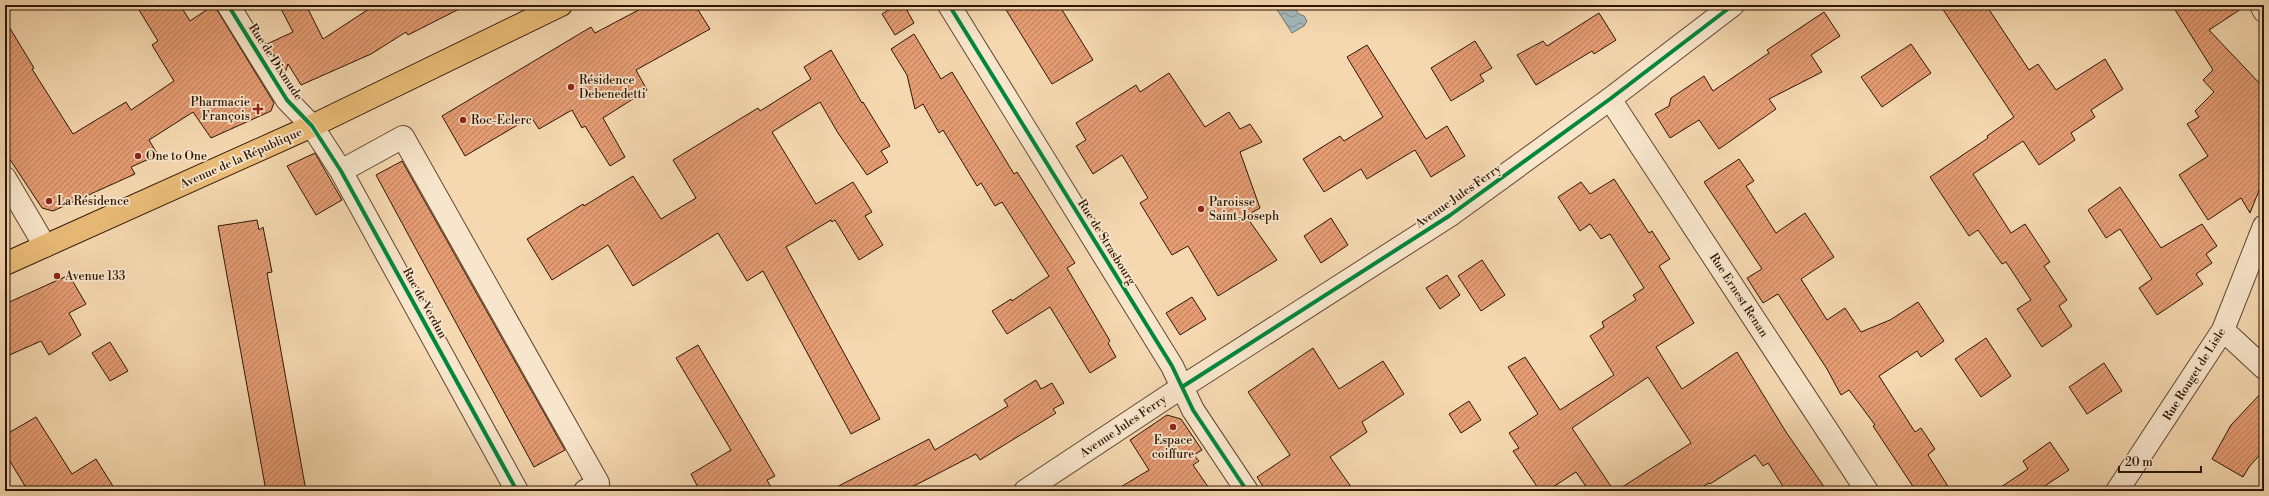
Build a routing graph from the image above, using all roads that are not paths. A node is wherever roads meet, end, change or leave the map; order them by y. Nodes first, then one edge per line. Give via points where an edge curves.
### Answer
1 (228, 5) edge
2 (561, 5) edge
3 (949, 5) edge
4 (2261, 5) edge
5 (1729, 6) edge
6 (2264, 10) edge
7 (1610, 99) junction
8 (312, 126) junction
9 (341, 171) junction
10 (5, 178) edge
11 (2264, 226) edge
12 (45, 246) junction
13 (5, 264) edge
14 (2223, 330) junction
15 (2264, 368) edge
16 (1182, 387) junction
17 (517, 491) edge
18 (585, 491) edge
19 (1025, 491) edge
20 (1247, 491) edge
21 (1867, 491) edge
22 (2117, 491) edge

1 - 8 street, Rue de Dixmude via 287,100
2 - 8 main road, Avenue de la République
3 - 16 street, Rue de Strasbourg via 1172,366
4 - 6 street
5 - 7 street, Avenue Jules Ferry
7 - 16 street, Avenue Jules Ferry via 1449,216
7 - 21 street, Rue Ernest Renan
8 - 9 street, Rue de Verdun
8 - 12 main road, Avenue de la République
9 - 17 street, Rue de Verdun
9 - 18 street via 403,137 598,483
10 - 12 street
11 - 14 street, Rue Rouget de Lisle
12 - 13 main road, Avenue de la République
14 - 15 street
14 - 22 street, Rue Rouget de Lisle
16 - 19 street, Avenue Jules Ferry
16 - 20 street, Rue de Strasbourg via 1193,410

